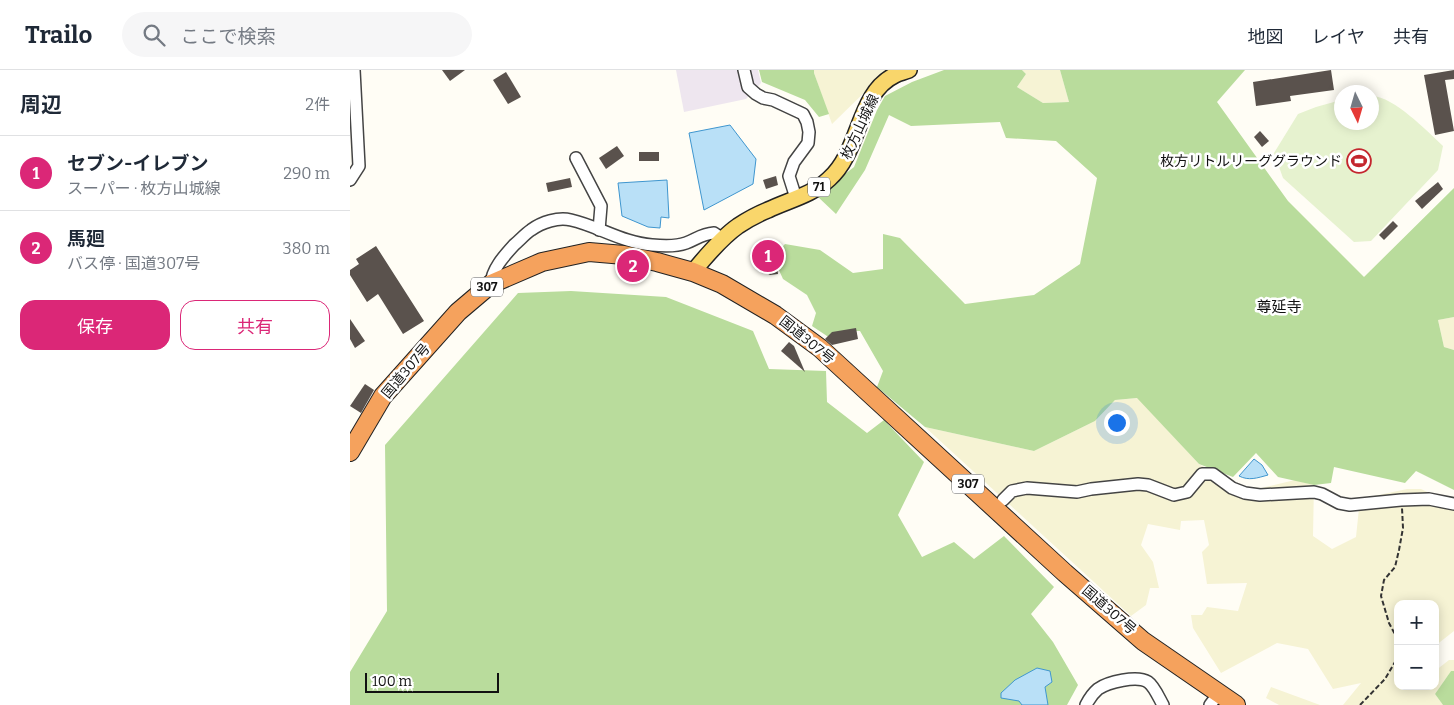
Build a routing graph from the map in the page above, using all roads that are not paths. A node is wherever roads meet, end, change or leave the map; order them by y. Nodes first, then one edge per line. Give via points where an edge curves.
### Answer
1 (354, 70) edge
2 (744, 70) edge
3 (909, 70) edge
4 (576, 158) dead end
5 (350, 180) edge
6 (796, 198) junction
7 (599, 230) junction
8 (723, 239) junction
9 (693, 272) junction
10 (491, 284) junction
11 (350, 452) edge
12 (1003, 500) dead end
13 (1454, 504) edge
14 (1215, 699) edge
15 (1086, 705) edge
16 (1163, 705) edge
17 (1236, 705) edge

1 - 5 street via 359,166
2 - 6 street via 748,87 756,94 803,114 809,132 808,143 794,162 789,176
3 - 6 main road, 枚方山城線 / 71 via 894,75 878,88 860,120 845,161 830,179 814,191
4 - 7 street via 600,206
6 - 8 main road, 枚方山城線 / 71 via 738,226
7 - 8 street via 649,245 685,244 704,233 714,232
7 - 10 street via 564,219 549,221 532,229 507,252 496,268
8 - 9 main road, 枚方山城線 / 71
9 - 10 highway, 国道307号 / 307 via 624,255 589,252 542,262
9 - 14 highway, 国道307号 / 307 via 722,284 775,315 820,348 1065,572
10 - 11 highway, 国道307号 / 307 via 458,312 383,396
12 - 13 street via 1012,491 1026,488 1077,492 1138,484 1174,495 1188,492 1202,474 1213,474 1232,488 1260,495 1314,492 1350,506 1429,499
14 - 17 highway, 国道307号 / 307
15 - 16 street via 1090,697 1106,685 1140,679 1149,682

